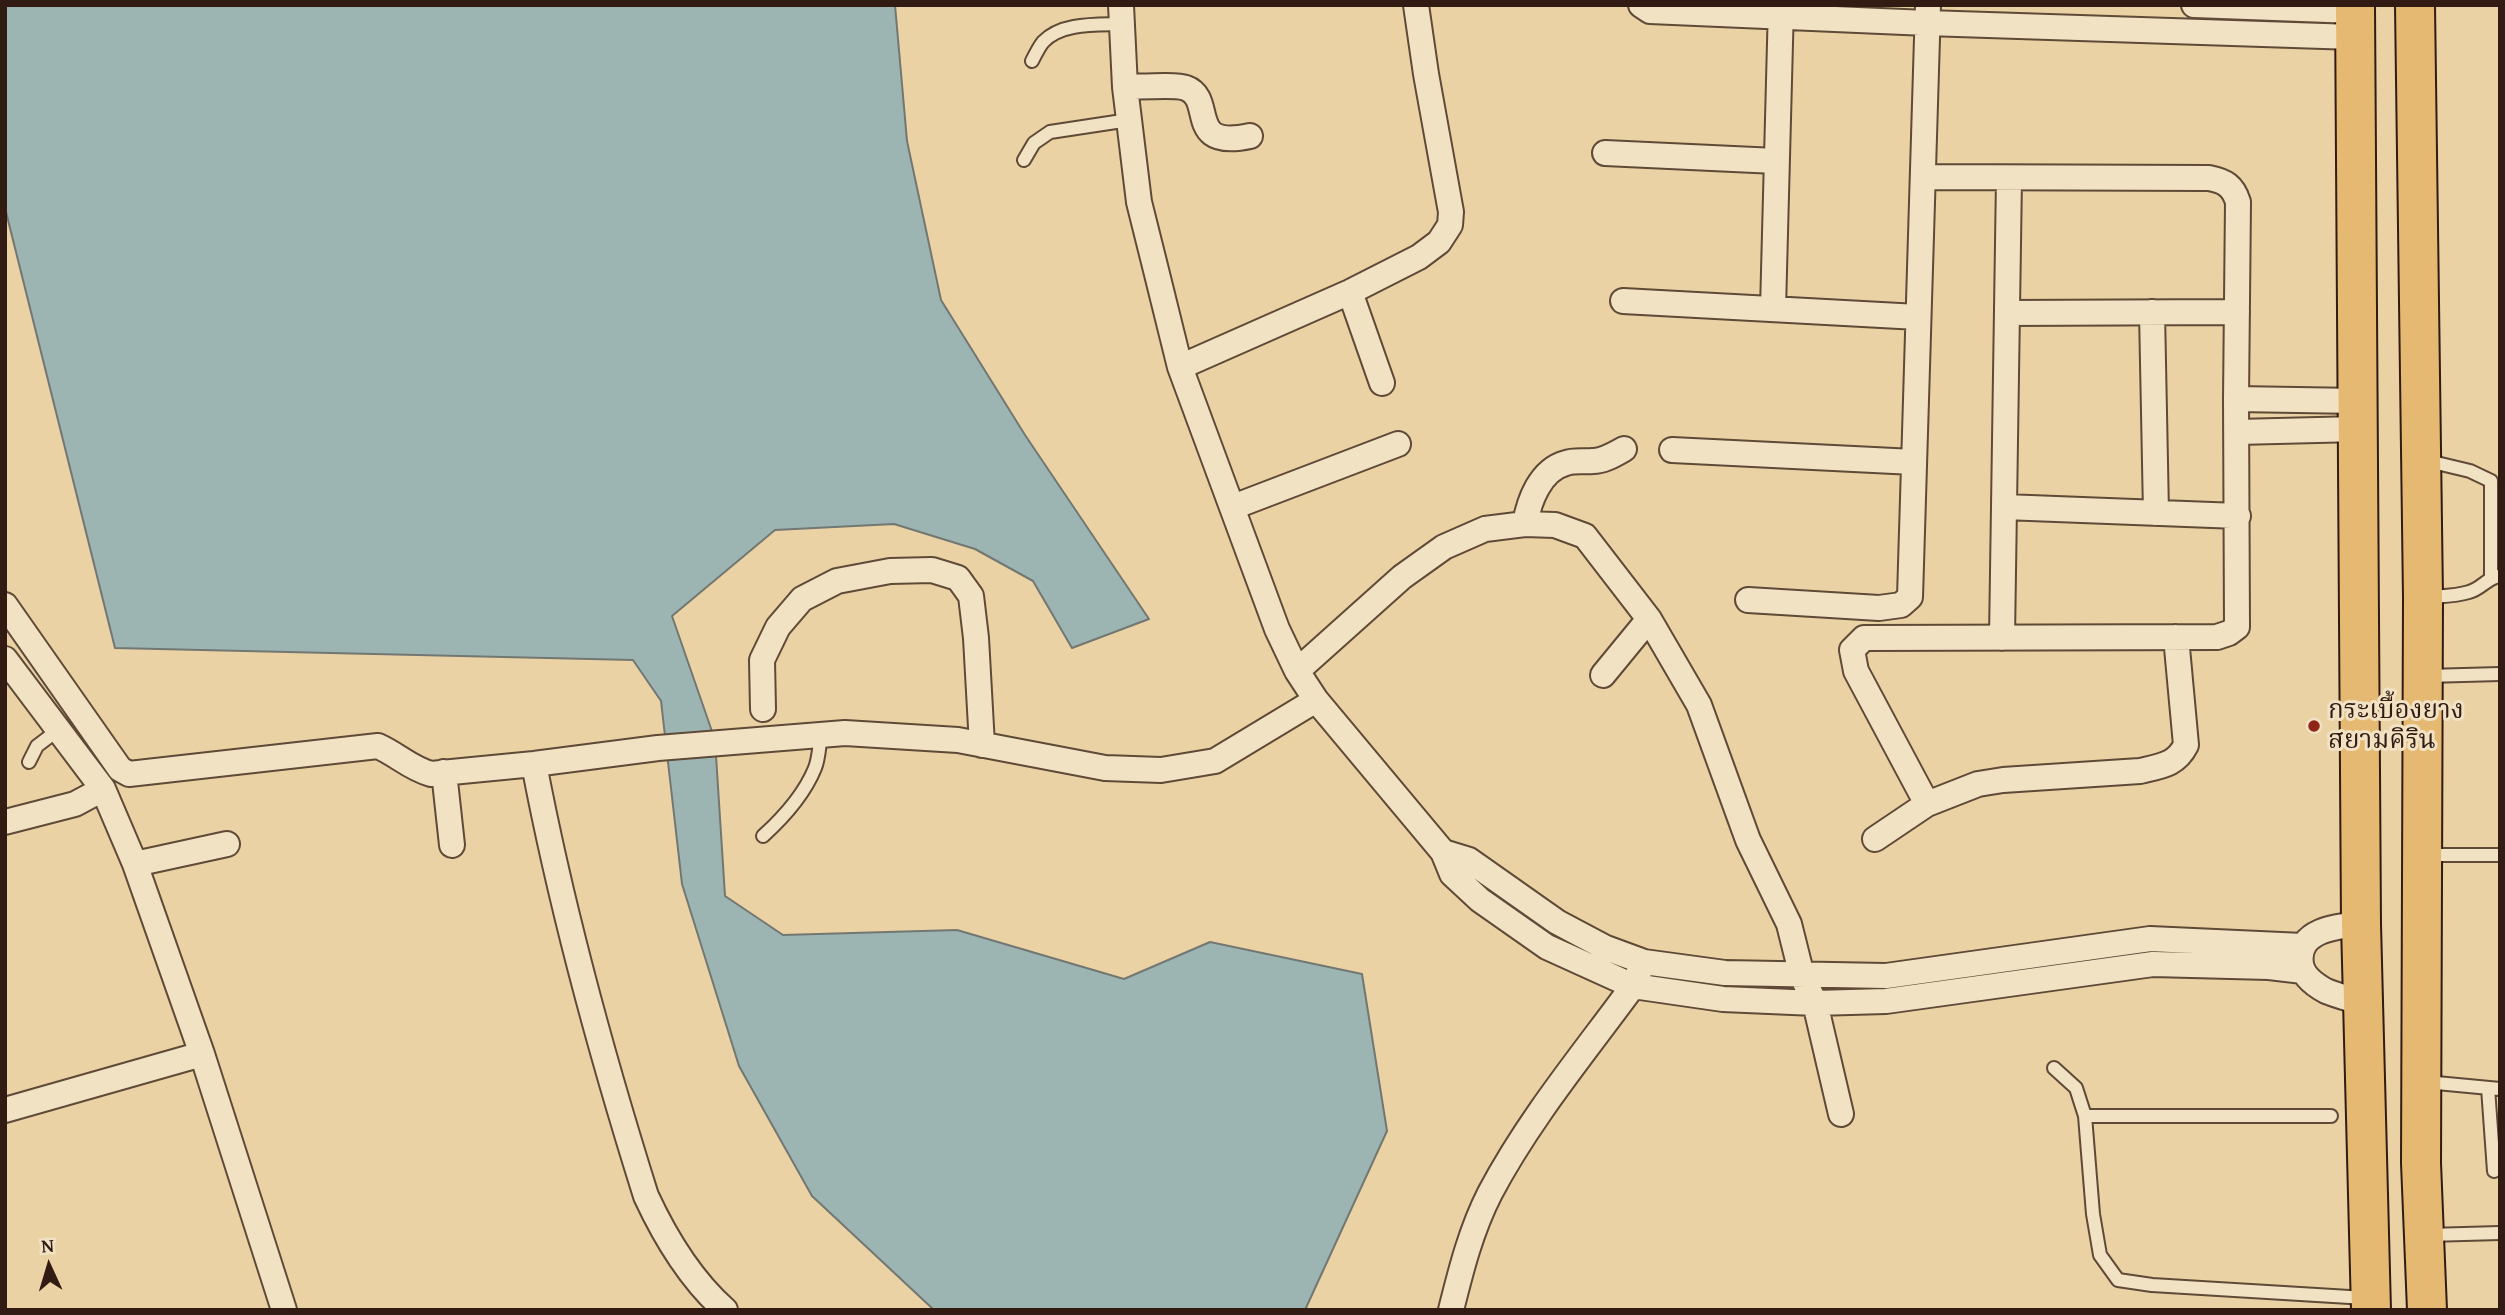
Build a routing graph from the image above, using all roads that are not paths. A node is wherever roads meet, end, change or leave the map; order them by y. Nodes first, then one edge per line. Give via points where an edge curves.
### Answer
1 (1416, 5) edge
2 (1641, 5) edge
3 (2194, 5) edge
4 (2415, 5) edge
5 (1780, 10) edge
6 (1928, 14) edge
7 (1122, 15) edge
8 (2355, 18) edge
9 (1032, 61) dead end
10 (1125, 87) junction
11 (1129, 120) junction
12 (1250, 136) dead end
13 (1605, 153) dead end
14 (1024, 160) dead end
15 (1776, 160) junction
16 (1923, 177) junction
17 (2009, 178) junction
18 (1350, 292) junction
19 (1623, 300) dead end
20 (1773, 309) junction
21 (2152, 312) junction
22 (2237, 312) junction
23 (2007, 313) junction
24 (1918, 317) junction
25 (1180, 367) junction
26 (1382, 383) dead end
27 (2236, 399) junction
28 (2358, 415) junction
29 (2237, 432) junction
30 (1398, 444) dead end
31 (1624, 449) dead end
32 (1672, 450) dead end
33 (2420, 459) junction
34 (1914, 462) junction
35 (2495, 480) edge
36 (1233, 507) junction
37 (2004, 507) junction
38 (2156, 513) junction
39 (2238, 516) junction
40 (1525, 524) junction
41 (2496, 577) edge
42 (2423, 598) junction
43 (1748, 600) dead end
44 (5, 604) edge
45 (1648, 619) junction
46 (2176, 637) junction
47 (2003, 638) junction
48 (5, 659) edge
49 (1297, 671) junction
50 (2500, 674) edge
51 (1603, 675) dead end
52 (2423, 676) junction
53 (1316, 700) junction
54 (763, 709) dead end
55 (58, 730) junction
56 (821, 735) junction
57 (982, 745) junction
58 (29, 762) dead end
59 (534, 764) junction
60 (444, 772) junction
61 (103, 789) junction
62 (1927, 804) junction
63 (5, 822) edge
64 (763, 835) dead end
65 (1875, 839) dead end
66 (227, 844) dead end
67 (452, 845) dead end
68 (1443, 852) junction
69 (2423, 855) junction
70 (2500, 855) edge
71 (135, 864) junction
72 (2361, 924) junction
73 (2303, 946) junction
74 (1644, 962) junction
75 (2303, 971) junction
76 (1802, 976) junction
77 (1633, 986) junction
78 (1815, 1003) junction
79 (2363, 1003) junction
80 (202, 1054) junction
81 (2054, 1068) dead end
82 (2422, 1081) junction
83 (2494, 1089) edge
84 (5, 1110) edge
85 (1841, 1114) dead end
86 (2085, 1116) junction
87 (2331, 1116) dead end
88 (2494, 1171) dead end
89 (2500, 1233) edge
90 (2424, 1235) junction
91 (2370, 1304) edge
92 (284, 1310) edge
93 (725, 1310) edge
94 (1451, 1310) edge
95 (2427, 1310) edge

1 - 18 street via 1450,225 1419,257
2 - 5 street via 1650,12
3 - 8 street
4 - 33 main road
5 - 6 street
5 - 15 street
6 - 8 street
6 - 16 street
7 - 9 lane via 1060,30 1043,42
7 - 10 street
8 - 28 main road
10 - 11 street
10 - 12 street via 1186,88 1197,97 1204,121 1217,138
11 - 14 lane via 1050,132 1034,143
11 - 25 street via 1139,202
13 - 15 street
15 - 20 street
16 - 17 street
16 - 24 street
17 - 22 street via 2221,180 2232,187 2238,202
17 - 23 street
18 - 25 street
18 - 26 street
19 - 20 street
20 - 24 street
21 - 22 street
21 - 23 street
21 - 38 street
22 - 27 street
23 - 37 street
24 - 34 street
25 - 36 street
27 - 28 street
27 - 29 street
28 - 29 street
28 - 72 main road
29 - 39 street
30 - 36 street
31 - 40 street via 1596,461 1567,462 1554,468 1538,485
32 - 34 street
33 - 35 lane
33 - 42 main road
34 - 43 street via 1910,597 1902,605 1880,608
35 - 41 lane
36 - 49 street
37 - 38 street
37 - 47 street
38 - 39 street
39 - 46 street via 2237,627 2217,637
40 - 45 street via 1555,525 1585,536
40 - 49 street via 1485,529 1444,547 1402,577
41 - 42 lane via 2468,593
42 - 52 main road
44 - 60 street via 120,769 129,774 379,746 415,769
45 - 51 street
45 - 76 street via 1699,705 1748,840 1789,923
46 - 47 street
46 - 62 street via 2186,745 2180,757 2140,771 1978,784
47 - 62 street via 1864,638 1852,650 1856,671
48 - 55 street
49 - 53 street
50 - 52 lane
52 - 69 main road
53 - 57 street via 1215,761 1161,769 1105,768
53 - 68 street
54 - 57 street via 762,660 778,627 802,599 838,581 890,571 932,570 958,578 971,596
55 - 58 lane via 37,746
55 - 61 street
56 - 57 street via 958,740
56 - 59 street
56 - 64 lane via 815,767 803,790 783,818
59 - 60 street
59 - 93 street via 578,965 646,1196 697,1282
60 - 67 street
61 - 63 street via 75,804
61 - 71 street
62 - 65 street
66 - 71 street
68 - 74 street via 1469,860 1557,922
68 - 77 street via 1451,874 1530,936
69 - 70 lane
69 - 82 main road
71 - 80 street
72 - 73 street via 2334,926
72 - 79 main road
73 - 75 street
73 - 76 street via 2150,939 1886,976
74 - 76 street via 1725,973
74 - 77 street
75 - 78 street via 2153,964 1886,1001
75 - 79 street via 2326,991
76 - 78 street
77 - 78 street via 1723,999
77 - 94 street via 1522,1138 1489,1195 1466,1251
78 - 85 street
79 - 91 main road
80 - 84 street
80 - 92 street
81 - 86 lane via 2076,1088
82 - 83 lane
82 - 90 main road
83 - 88 lane
86 - 87 lane
86 - 91 lane via 2100,1255 2118,1280
89 - 90 lane
90 - 95 main road

